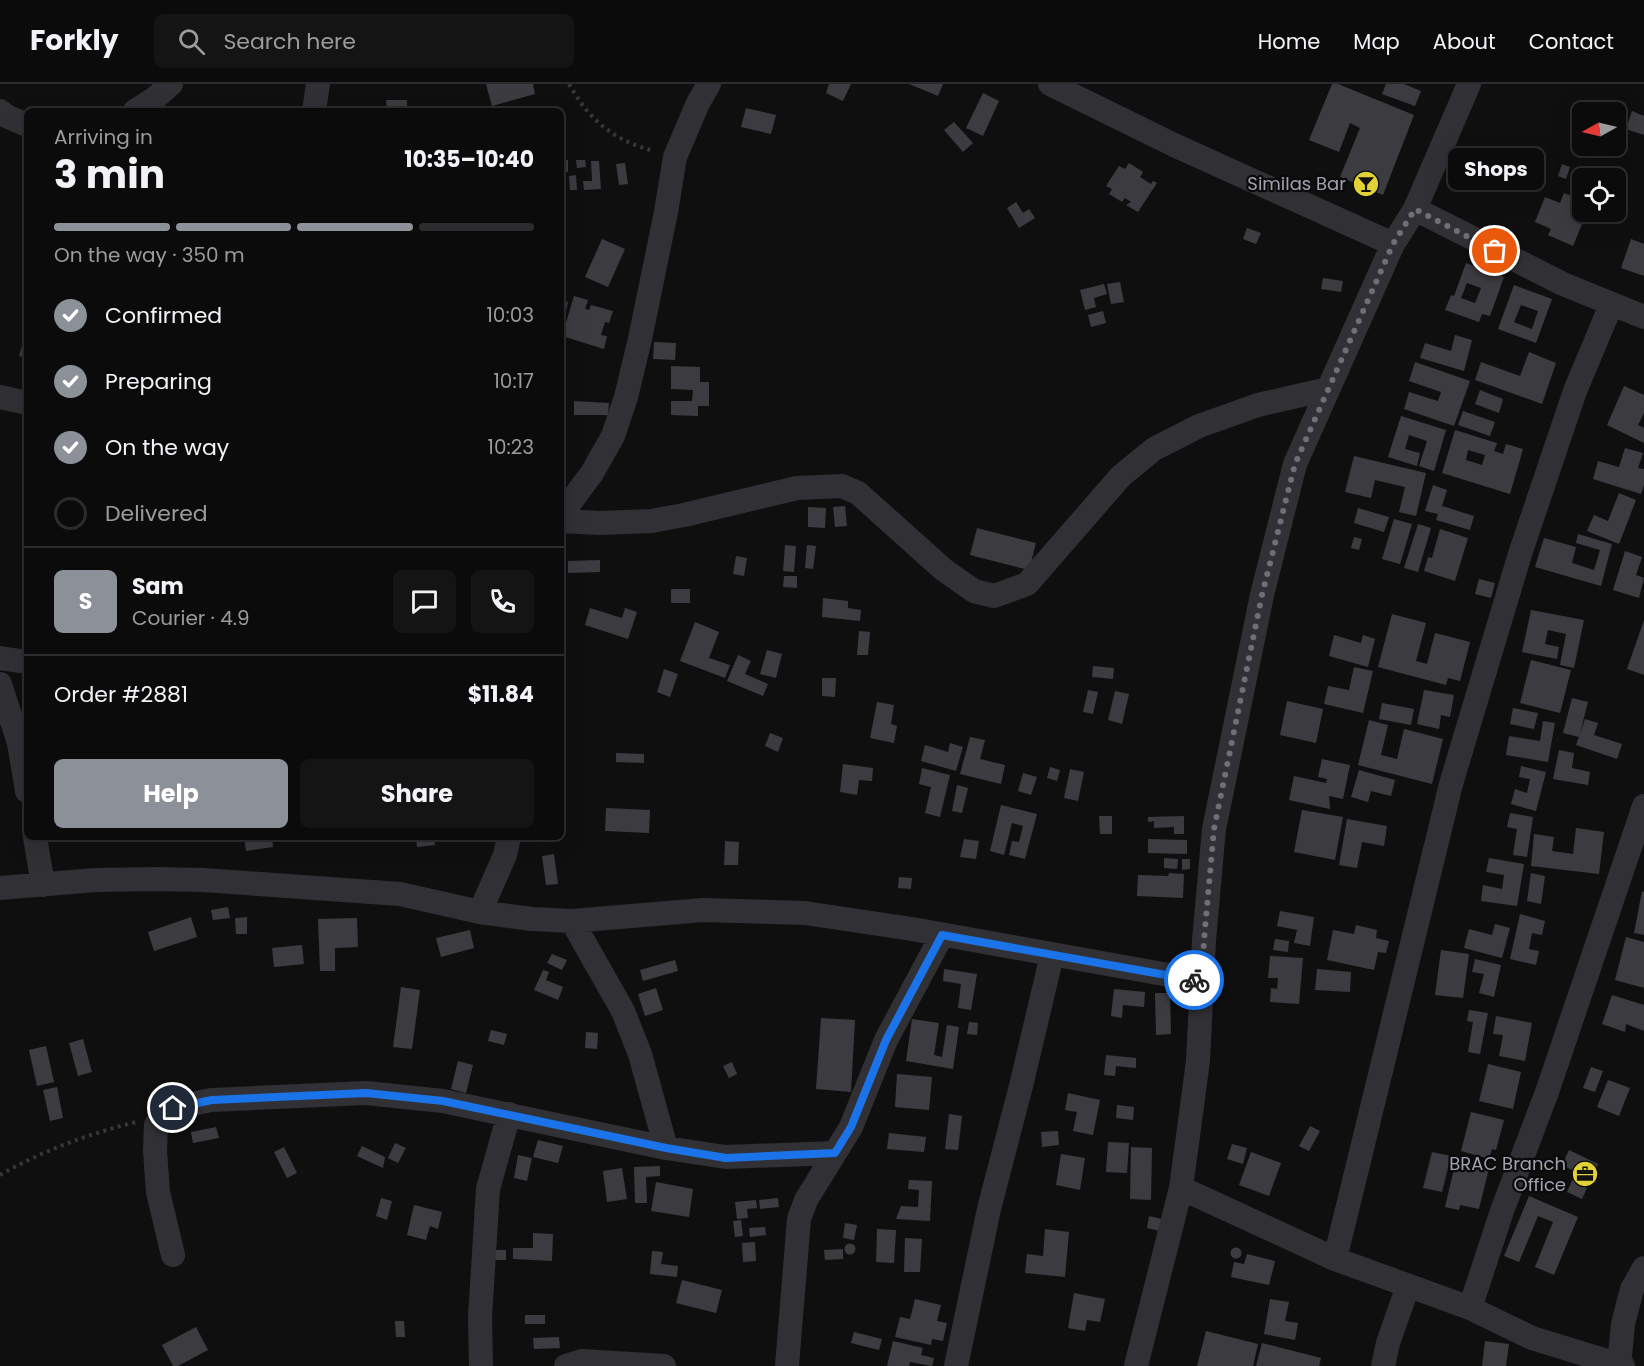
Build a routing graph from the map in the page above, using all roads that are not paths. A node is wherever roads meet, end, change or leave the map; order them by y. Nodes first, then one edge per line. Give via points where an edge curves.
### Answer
1 (171, 84) edge
2 (318, 84) edge
3 (709, 84) edge
4 (1050, 84) edge
5 (1469, 84) edge
6 (140, 108) edge
7 (314, 108) edge
8 (0, 111) edge
9 (24, 124) edge
10 (1415, 209) junction
11 (1393, 244) junction
12 (1611, 305) junction
13 (1644, 317) edge
14 (1328, 390) junction
15 (0, 398) edge
16 (24, 402) edge
17 (564, 512) edge
18 (564, 521) edge
19 (0, 658) edge
20 (24, 662) edge
21 (0, 684) edge
22 (24, 770) edge
23 (1644, 806) edge
24 (35, 840) edge
25 (508, 840) edge
26 (43, 885) junction
27 (0, 888) edge
28 (480, 912) junction
29 (572, 921) junction
30 (942, 935) junction
31 (1052, 955) junction
32 (1202, 981) junction
33 (509, 1114) junction
34 (666, 1148) junction
35 (835, 1153) junction
36 (1181, 1188) junction
37 (173, 1256) dead end
38 (1335, 1259) junction
39 (1644, 1268) edge
40 (1408, 1286) junction
41 (1470, 1308) junction
42 (481, 1366) edge
43 (566, 1366) edge
44 (664, 1366) edge
45 (787, 1366) edge
46 (956, 1366) edge
47 (1136, 1366) edge
48 (1383, 1366) edge
49 (1620, 1366) edge

1 - 6 street
2 - 7 street
3 - 17 street via 675,157 654,273 626,397 613,436
4 - 11 street
5 - 10 street
8 - 9 street
10 - 11 street
10 - 12 street
11 - 14 street
12 - 13 street
12 - 38 street via 1575,391 1530,522 1451,784
14 - 18 street via 1258,405 1199,426 1154,449 1121,476 1028,584 994,596 974,591 944,570 858,493 842,486 797,488 651,520
14 - 32 street via 1295,464 1262,595 1214,829
15 - 16 street
19 - 20 street
21 - 22 street via 20,743
23 - 41 street
24 - 26 street
25 - 28 street
26 - 27 street
26 - 28 street via 158,879 350,889 400,894
28 - 29 street
29 - 30 street via 703,910 764,911 805,913
29 - 34 street via 623,1011 640,1054
30 - 31 street
30 - 35 street via 886,1040 851,1127
31 - 32 street
31 - 46 street via 989,1209
32 - 36 street via 1198,1061
33 - 34 street
33 - 37 street via 443,1101 366,1093 212,1100 173,1108 156,1125 158,1192
33 - 42 street via 488,1190
34 - 35 street via 726,1158
35 - 45 street via 799,1219
36 - 38 street
36 - 47 street
38 - 40 street
39 - 49 street via 1632,1289 1623,1324
40 - 41 street
40 - 48 street
41 - 49 street via 1532,1338
43 - 44 street via 582,1361

